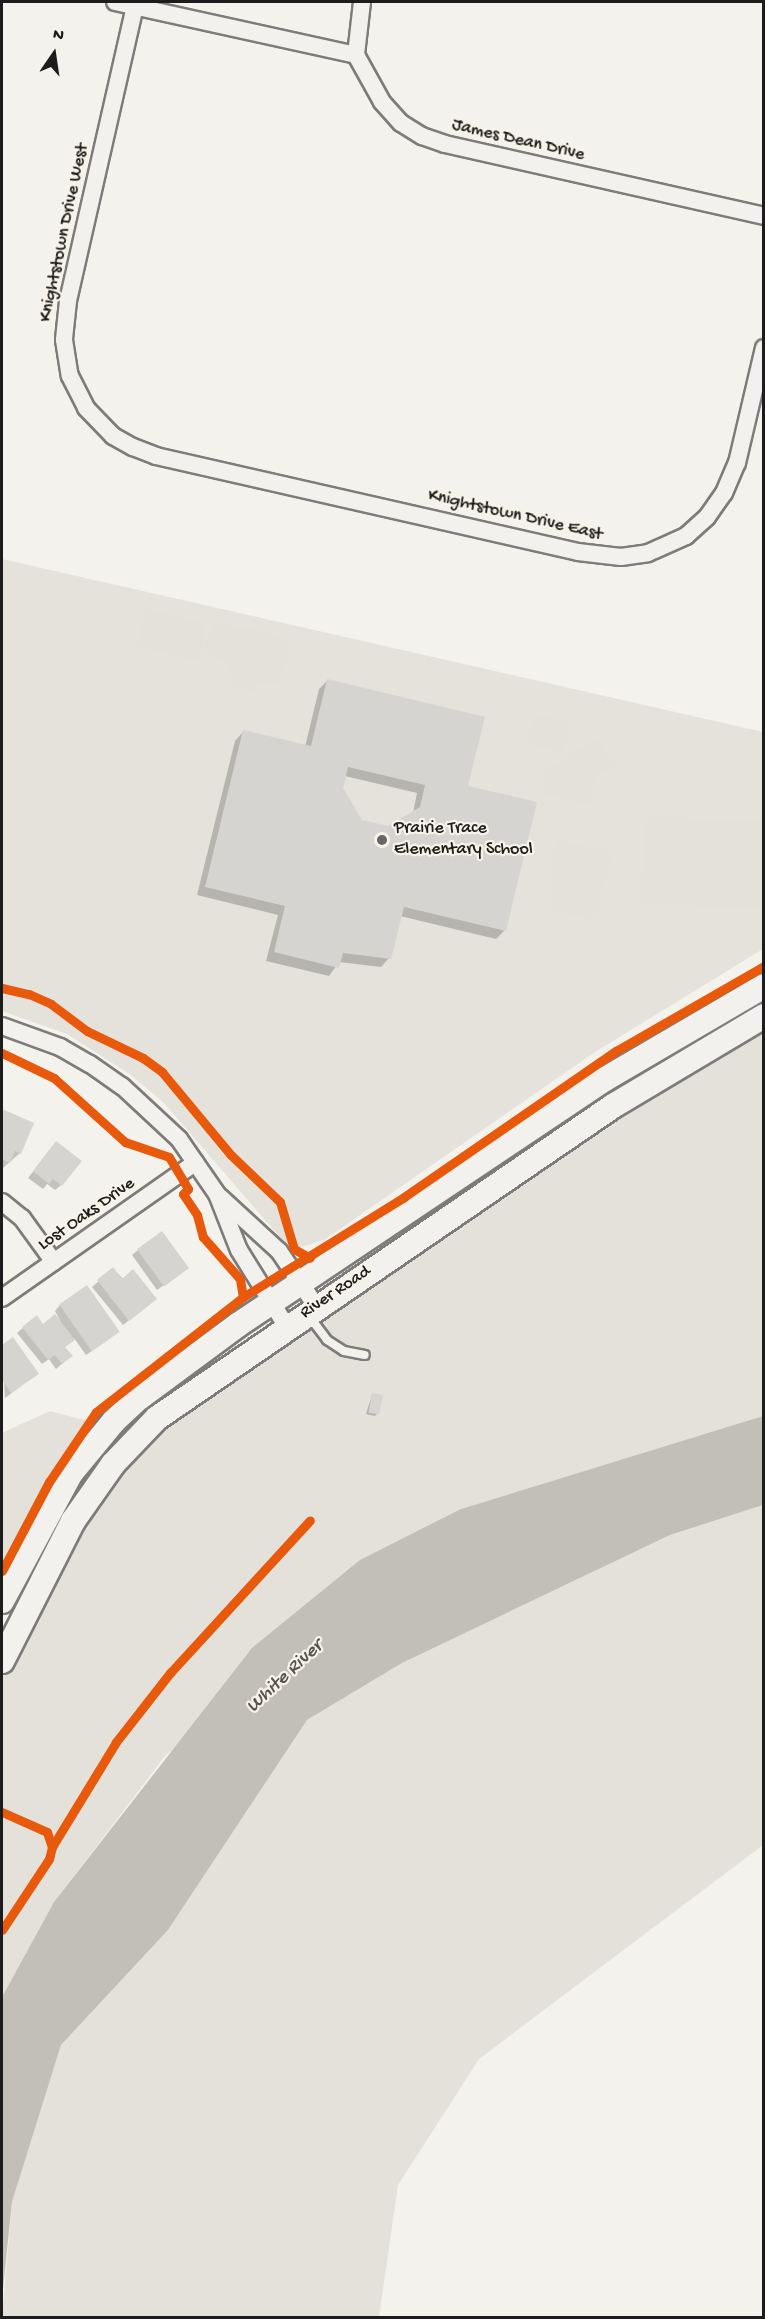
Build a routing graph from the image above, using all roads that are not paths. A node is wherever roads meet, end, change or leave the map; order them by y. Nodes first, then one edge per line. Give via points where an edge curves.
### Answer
1 (115, 2) edge
2 (362, 2) edge
3 (135, 6) junction
4 (356, 55) junction
5 (764, 216) edge
6 (764, 348) edge
7 (375, 505) joint
8 (764, 986) edge
9 (764, 1016) edge
10 (2, 1026) edge
11 (195, 1163) junction
12 (217, 1194) junction
13 (2, 1202) edge
14 (54, 1263) junction
15 (302, 1285) junction
16 (2, 1298) edge
17 (271, 1303) junction
18 (312, 1310) junction
19 (287, 1327) junction
20 (365, 1355) dead end
21 (2, 1601) edge
22 (2, 1661) edge

1 - 3 street
2 - 4 street
3 - 4 street
3 - 7 street, Knightstown Drive West via 66,311 66,360 78,394 97,422 113,436 156,456
4 - 5 street, James Dean Drive via 382,102 401,123 430,139
6 - 7 street, Knightstown Drive East via 732,479 707,517 669,545 621,557 599,556
8 - 15 main road, River Road via 605,1078
9 - 18 main road, River Road via 621,1101
10 - 11 street via 60,1047 122,1086 179,1139
11 - 12 street
11 - 14 street, Lost Oaks Drive
12 - 15 street via 264,1235
12 - 17 street via 239,1250
13 - 14 street via 22,1218
14 - 16 street, Lost Oaks Drive
15 - 17 main road, River Road
15 - 18 street
17 - 19 street
17 - 21 main road, River Road via 166,1376 114,1421 54,1501
18 - 19 main road, River Road
18 - 20 lane via 327,1340 344,1351
19 - 22 main road, River Road via 157,1418 113,1464 74,1521

